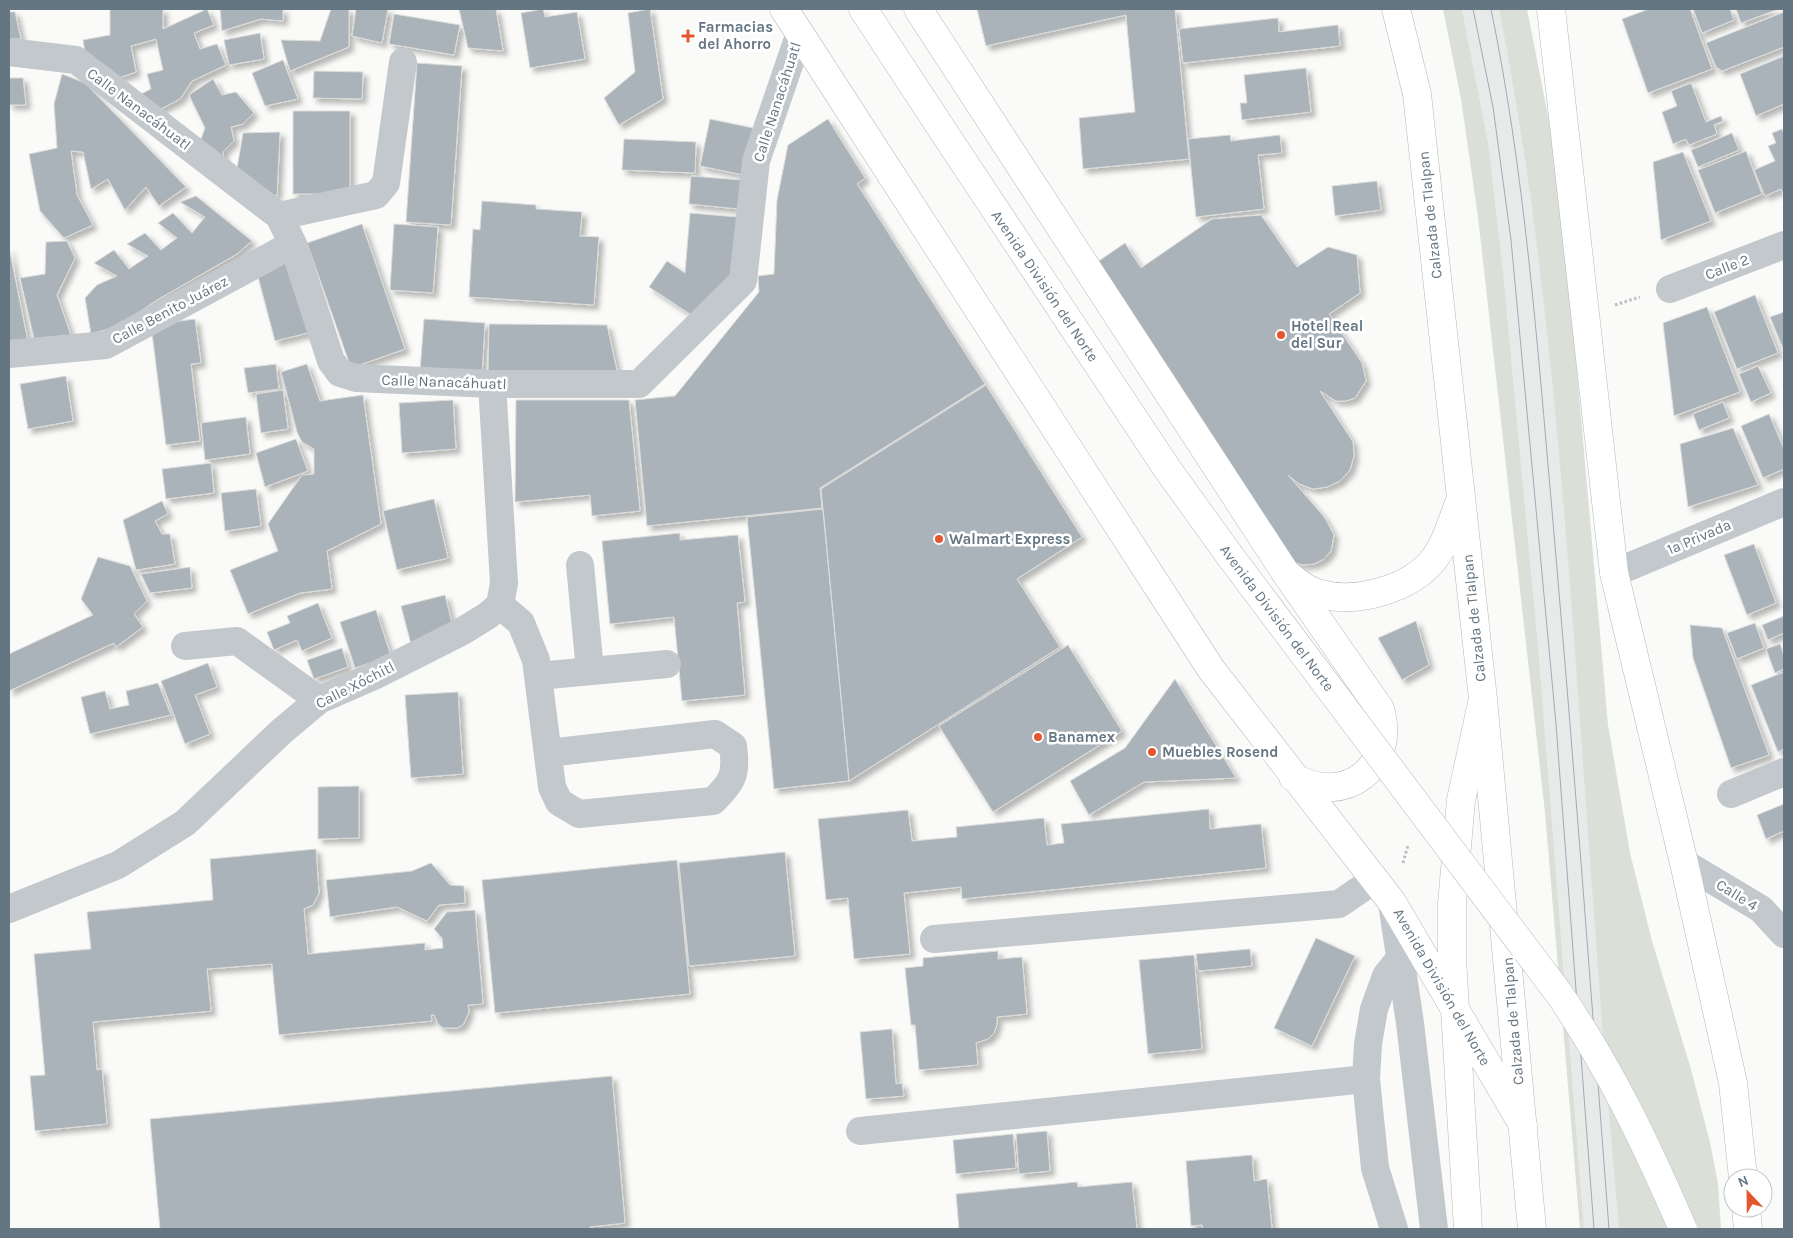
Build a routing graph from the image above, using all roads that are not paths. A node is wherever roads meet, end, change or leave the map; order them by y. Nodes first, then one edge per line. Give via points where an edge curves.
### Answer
1 (784, 9) edge
2 (863, 9) edge
3 (918, 9) edge
4 (1396, 9) edge
5 (1552, 9) edge
6 (800, 33) junction
7 (9, 52) edge
8 (403, 62) dead end
9 (279, 216) junction
10 (293, 244) junction
11 (1784, 245) edge
12 (1659, 292) road end
13 (9, 354) edge
14 (492, 384) junction
15 (1461, 497) junction
16 (1784, 502) edge
17 (580, 566) dead end
18 (1285, 572) junction
19 (1614, 573) junction
20 (500, 605) junction
21 (184, 646) dead end
22 (667, 664) dead end
23 (590, 671) junction
24 (538, 676) junction
25 (1482, 699) junction
26 (319, 700) junction
27 (548, 753) junction
28 (1784, 772) edge
29 (1293, 776) junction
30 (1731, 794) dead end
31 (1684, 863) junction
32 (1374, 880) junction
33 (1392, 902) junction
34 (9, 909) edge
35 (1784, 934) edge
36 (934, 939) dead end
37 (1401, 958) junction
38 (1455, 1012) junction
39 (1366, 1080) junction
40 (1522, 1125) junction
41 (860, 1131) dead end
42 (1742, 1168) edge
43 (1466, 1217) edge
44 (1394, 1229) edge
45 (1434, 1229) edge
46 (1532, 1229) edge
47 (1683, 1229) edge

1 - 6 main road, Avenida División del Norte
2 - 47 main road, Avenida División del Norte, bridge via 1168,470 1560,995 1628,1106
3 - 18 main road
4 - 15 main road, Calzada de Tlalpan via 1417,94
5 - 19 main road
6 - 14 street, Calle Nanacáhuatl via 756,161 743,281 639,384
6 - 29 main road, Avenida División del Norte via 1211,669
7 - 9 street, Calle Nanacáhuatl via 76,60
8 - 9 street via 386,183 376,195
9 - 10 street, Calle Nanacáhuatl
10 - 13 street, Calle Benito Juárez via 106,345
10 - 14 street, Calle Nanacáhuatl via 331,361 340,373 356,378
11 - 12 street, Calle 2
14 - 20 street via 504,583
15 - 18 main road via 1442,547 1433,560 1406,581 1352,597 1336,597 1307,589
15 - 25 main road, Calzada de Tlalpan
16 - 19 street, 1ª Privada
17 - 23 street
18 - 29 main road via 1373,697 1384,723 1381,750 1366,774 1338,787 1321,788
19 - 31 main road
20 - 24 street via 521,623 536,660
20 - 26 street, Calle Xóchitl via 461,632
21 - 26 street via 238,641
22 - 23 street
23 - 24 street
24 - 27 street
25 - 38 main road via 1470,749 1455,851 1452,904
25 - 40 main road, Calzada de Tlalpan
26 - 34 street, Calle Xóchitl via 184,823 118,865
27 - 27 street via 552,787 560,802 578,814 713,801 728,787 736,768 733,746 715,734
28 - 30 street
29 - 32 main road, Avenida División del Norte
31 - 35 street, Calle 4 via 1761,909
31 - 42 main road via 1733,1083
32 - 33 main road, Avenida División del Norte
32 - 36 street via 1339,904
33 - 37 street
33 - 38 main road, Avenida División del Norte
37 - 39 street via 1386,976 1374,1009
37 - 45 street
38 - 40 main road, Avenida División del Norte
38 - 43 main road
39 - 41 street
39 - 44 street via 1375,1168
40 - 46 main road, Calzada de Tlalpan

